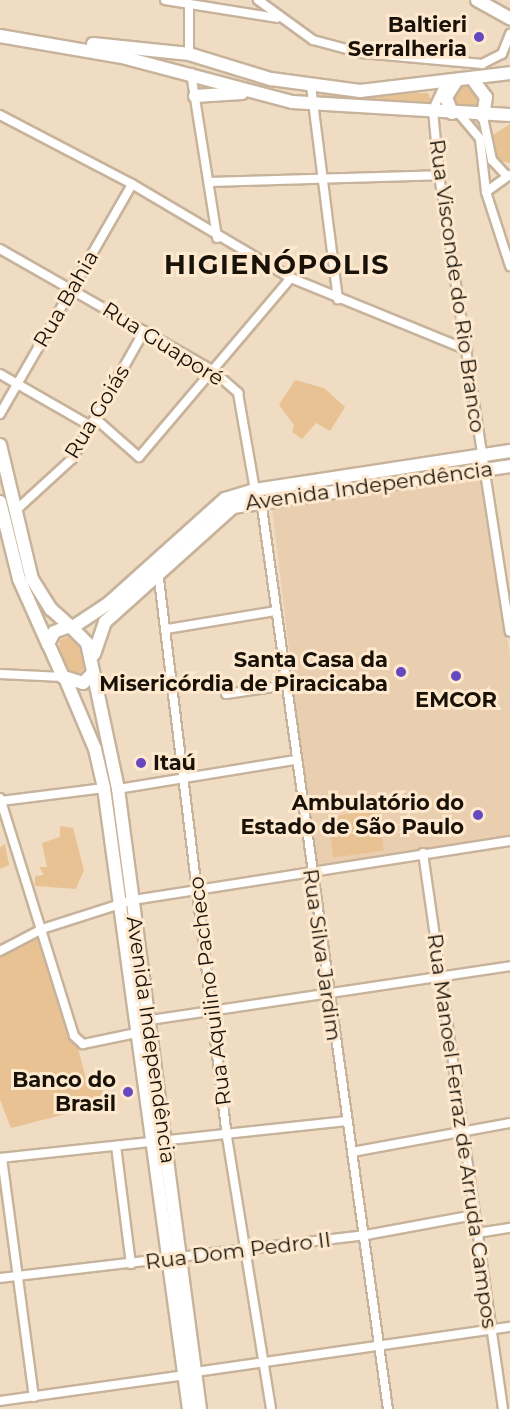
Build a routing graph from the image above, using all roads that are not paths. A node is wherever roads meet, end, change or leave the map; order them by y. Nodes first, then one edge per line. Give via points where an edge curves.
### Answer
1 (169, 0) edge
2 (258, 0) edge
3 (477, 0) edge
4 (189, 5) junction
5 (508, 17) edge
6 (279, 18) junction
7 (0, 28) edge
8 (510, 34) edge
9 (0, 36) edge
10 (189, 54) junction
11 (191, 73) junction
12 (510, 73) edge
13 (473, 80) junction
14 (450, 83) junction
15 (311, 86) junction
16 (250, 93) junction
17 (195, 96) junction
18 (313, 103) junction
19 (433, 110) junction
20 (457, 114) junction
21 (0, 115) edge
22 (510, 115) edge
23 (483, 117) junction
24 (439, 175) junction
25 (508, 175) edge
26 (321, 178) junction
27 (209, 182) junction
28 (132, 184) junction
29 (486, 192) junction
30 (217, 238) junction
31 (2, 254) edge
32 (510, 266) edge
33 (291, 278) junction
34 (72, 289) junction
35 (338, 299) junction
36 (144, 331) junction
37 (467, 350) junction
38 (212, 370) junction
39 (0, 374) edge
40 (18, 385) junction
41 (0, 414) edge
42 (95, 424) junction
43 (0, 445) edge
44 (510, 451) edge
45 (482, 455) junction
46 (510, 466) edge
47 (485, 469) junction
48 (258, 495) junction
49 (0, 502) edge
50 (15, 511) junction
51 (158, 571) junction
52 (506, 576) edge
53 (276, 611) junction
54 (72, 627) junction
55 (167, 628) junction
56 (510, 632) edge
57 (48, 644) junction
58 (93, 670) junction
59 (0, 674) edge
60 (64, 678) junction
61 (288, 685) junction
62 (226, 694) dead end
63 (295, 760) junction
64 (185, 777) junction
65 (104, 788) junction
66 (118, 789) junction
67 (1, 800) edge
68 (510, 841) edge
69 (423, 853) junction
70 (310, 874) junction
71 (197, 890) junction
72 (133, 900) junction
73 (119, 903) junction
74 (42, 929) junction
75 (0, 951) edge
76 (510, 966) edge
77 (440, 978) junction
78 (327, 992) junction
79 (212, 1008) junction
80 (150, 1020) junction
81 (136, 1034) junction
82 (347, 1121) junction
83 (510, 1123) edge
84 (461, 1132) junction
85 (228, 1137) junction
86 (152, 1144) junction
87 (165, 1144) junction
88 (116, 1146) junction
89 (352, 1152) junction
90 (1, 1158) edge
91 (474, 1215) junction
92 (510, 1228) edge
93 (477, 1233) junction
94 (366, 1235) junction
95 (248, 1248) junction
96 (176, 1258) junction
97 (131, 1264) junction
98 (16, 1277) junction
99 (0, 1278) edge
100 (510, 1327) edge
101 (490, 1329) junction
102 (381, 1345) junction
103 (265, 1362) junction
104 (191, 1373) junction
105 (34, 1397) junction
106 (0, 1401) edge
107 (189, 1409) edge
108 (200, 1409) edge
109 (271, 1409) edge
110 (388, 1409) edge
111 (503, 1409) edge

1 - 4 street
2 - 6 street
3 - 5 main road
4 - 6 street
4 - 10 street
5 - 8 street
6 - 8 street via 335,48 472,63 502,54
7 - 10 main road
9 - 11 main road
10 - 11 main road
10 - 15 main road
11 - 16 main road
11 - 17 street
12 - 13 main road
13 - 14 main road
13 - 23 main road via 486,97
14 - 15 main road via 360,91
14 - 19 street, Rua Visconde do Rio Branco
14 - 20 main road via 446,97
15 - 18 street
16 - 17 main road
16 - 18 main road
17 - 27 street
18 - 19 main road
18 - 26 street
19 - 20 main road
19 - 24 street, Rua Visconde do Rio Branco
20 - 23 main road
20 - 29 street via 480,139
21 - 28 street
22 - 23 main road
23 - 25 street via 492,160
24 - 26 street
24 - 37 street, Rua Visconde do Rio Branco
25 - 29 street
26 - 27 street
26 - 35 street
27 - 30 street
28 - 30 street
28 - 34 street, Rua Bahia
29 - 32 street
30 - 33 street
31 - 34 street, Rua Guaporé
33 - 35 street
33 - 38 street
34 - 36 street, Rua Guaporé
34 - 40 street, Rua Bahia
35 - 37 street
36 - 38 street, Rua Guaporé
36 - 42 street, Rua Goiás
37 - 45 street, Rua Visconde do Rio Branco
38 - 42 street via 138,457
38 - 48 street, Rua Guaporé via 238,393
39 - 40 street
40 - 41 street, Rua Bahia
40 - 42 street
42 - 50 street, Rua Goiás via 72,459
43 - 50 main road
44 - 45 main road, Avenida Independência
45 - 47 street, Rua Visconde do Rio Branco
45 - 48 main road, Avenida Independência
46 - 47 main road, Avenida Independência
47 - 48 main road, Avenida Independência
47 - 52 street, Rua Visconde do Rio Branco
48 - 51 main road, Avenida Independência via 220,515
48 - 53 street, Rua Silva Jardim
48 - 54 main road, Avenida Independência via 209,511 109,603
49 - 57 main road, Avenida Independência via 19,579
50 - 54 main road via 39,595
51 - 55 street, Rua Aquilino Pacheco
51 - 58 main road, Avenida Independência via 97,632
52 - 56 street, Rua Visconde do Rio Branco
53 - 55 street
53 - 61 street, Rua Silva Jardim
54 - 57 main road, Avenida Independência via 54,632
54 - 58 main road via 87,643
55 - 64 street, Rua Aquilino Pacheco
57 - 60 main road, Avenida Independência
58 - 60 main road via 83,683
58 - 66 main road, Avenida Independência
59 - 60 street
60 - 65 main road, Avenida Independência via 95,749
61 - 62 street
61 - 63 street, Rua Silva Jardim
63 - 64 street
63 - 70 street, Rua Silva Jardim
64 - 66 street
64 - 71 street, Rua Aquilino Pacheco
65 - 67 street
65 - 73 main road, Avenida Independência
66 - 72 main road, Avenida Independência
67 - 74 street
68 - 69 street
69 - 70 street
69 - 77 street, Rua Manoel Ferraz de Arruda Campos
70 - 71 street
70 - 78 street, Rua Silva Jardim
71 - 72 street
71 - 79 street, Rua Aquilino Pacheco
72 - 73 street
72 - 80 main road, Avenida Independência
73 - 74 street
73 - 81 main road, Avenida Independência
74 - 75 street
74 - 81 street via 71,1028 83,1044
76 - 77 street
77 - 78 street
77 - 84 street, Rua Manoel Ferraz de Arruda Campos
78 - 79 street
78 - 82 street, Rua Silva Jardim
79 - 80 street
79 - 85 street, Rua Aquilino Pacheco
80 - 87 main road, Avenida Independência
81 - 86 main road, Avenida Independência
82 - 85 street
82 - 89 street, Rua Silva Jardim
83 - 84 street
84 - 89 street
84 - 91 street, Rua Manoel Ferraz de Arruda Campos
85 - 87 street
85 - 95 street, Rua Aquilino Pacheco
86 - 87 street
86 - 88 street
86 - 96 main road, Avenida Independência
87 - 96 main road, Avenida Independência
88 - 90 street
88 - 97 street
89 - 94 street, Rua Silva Jardim
90 - 98 street
91 - 93 street, Rua Manoel Ferraz de Arruda Campos
91 - 94 street, Rua Dom Pedro II
92 - 93 street
93 - 101 street, Rua Manoel Ferraz de Arruda Campos
94 - 95 street, Rua Dom Pedro II
94 - 102 street, Rua Silva Jardim
95 - 96 street, Rua Dom Pedro II
95 - 103 street, Rua Aquilino Pacheco
96 - 97 street, Rua Dom Pedro II
96 - 104 main road, Avenida Independência
97 - 98 street, Rua Dom Pedro II
98 - 99 street, Rua Dom Pedro II
98 - 105 street
100 - 101 street
101 - 102 street
101 - 111 street, Rua Manoel Ferraz de Arruda Campos
102 - 103 street
102 - 110 street, Rua Silva Jardim
103 - 104 street
103 - 109 street, Rua Aquilino Pacheco
104 - 105 street
104 - 107 main road, Avenida Independência
104 - 108 main road, Avenida Independência
105 - 106 street

